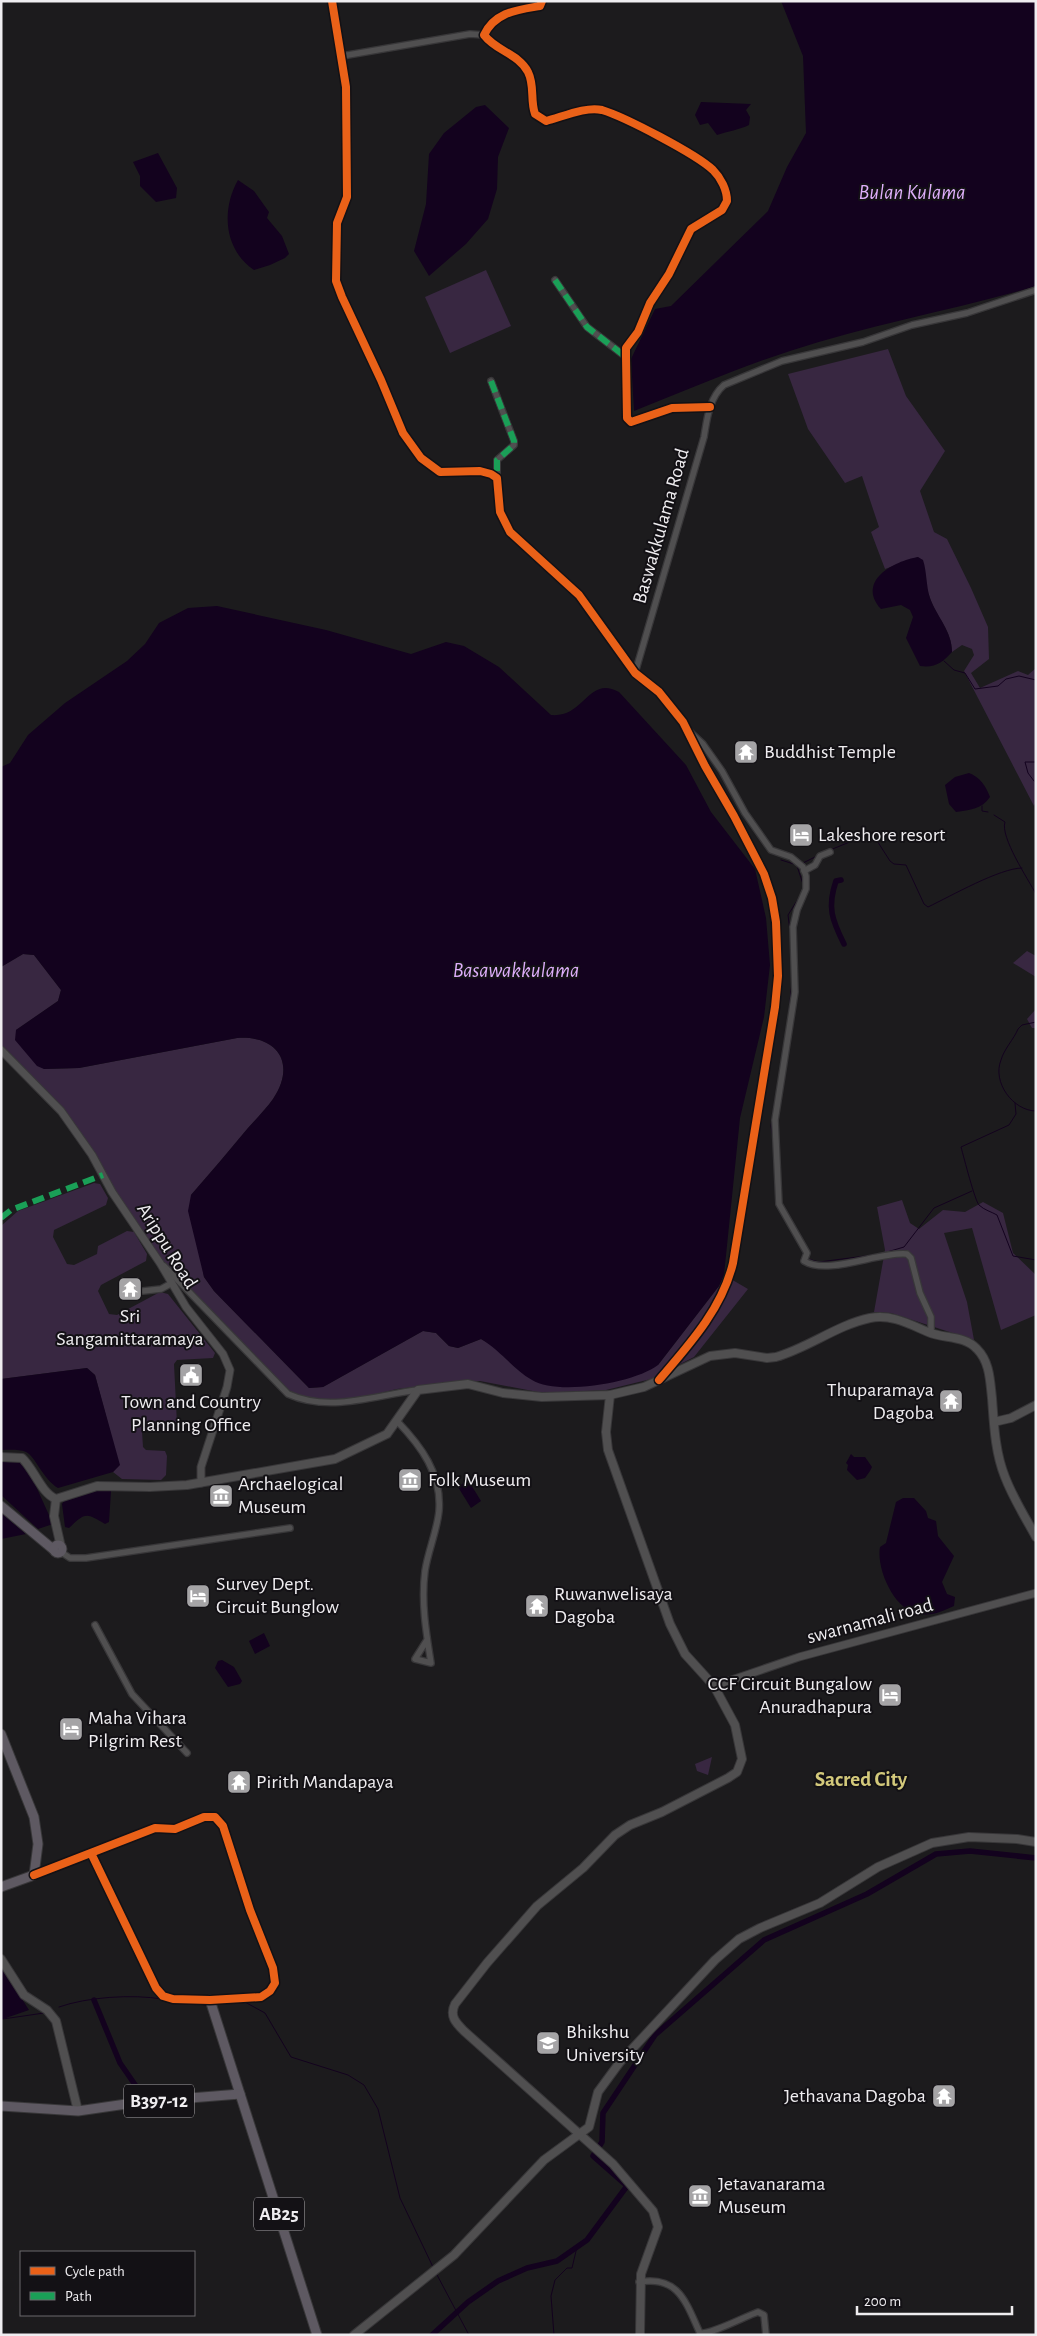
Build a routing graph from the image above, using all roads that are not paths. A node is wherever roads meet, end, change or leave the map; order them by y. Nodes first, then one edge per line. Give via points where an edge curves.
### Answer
1 (332, 1) edge
2 (542, 1) edge
3 (484, 35) junction
4 (342, 56) junction
5 (556, 280) dead end
6 (1036, 290) edge
7 (626, 356) junction
8 (491, 381) dead end
9 (710, 407) junction
10 (496, 478) junction
11 (635, 673) junction
12 (688, 731) junction
13 (830, 852) dead end
14 (804, 871) junction
15 (1, 1050) edge
16 (160, 1262) junction
17 (172, 1283) junction
18 (143, 1291) dead end
19 (931, 1333) junction
20 (659, 1380) junction
21 (418, 1390) junction
22 (610, 1395) junction
23 (1036, 1405) edge
24 (397, 1421) junction
25 (994, 1422) junction
26 (1, 1457) edge
27 (201, 1483) junction
28 (56, 1499) junction
29 (1, 1506) edge
30 (290, 1528) dead end
31 (1036, 1537) edge
32 (57, 1547) junction
33 (1036, 1593) edge
34 (95, 1625) dead end
35 (427, 1640) dead end
36 (714, 1686) junction
37 (1, 1734) edge
38 (187, 1753) dead end
39 (1036, 1842) edge
40 (94, 1852) junction
41 (34, 1875) junction
42 (1, 1887) edge
43 (1, 1959) edge
44 (210, 2000) junction
45 (240, 2094) junction
46 (1, 2106) edge
47 (78, 2111) junction
48 (582, 2136) junction
49 (640, 2282) junction
50 (317, 2335) edge
51 (354, 2335) edge
52 (640, 2335) edge
53 (766, 2335) edge

1 - 4 street
2 - 3 street via 540,6 506,12
3 - 4 street via 470,34
3 - 7 street via 488,41 520,61 528,72 534,90 535,114 546,120 587,110 601,110 677,147 712,170 723,183 727,201 722,210 691,229 669,274 650,303 638,332 626,348
4 - 10 street via 346,87 347,197 336,223 336,280 342,297 402,433 421,458 440,472 480,471
5 - 7 street via 587,328
6 - 9 street, Baswakkulama Road via 967,313 782,361 724,385
7 - 9 street via 627,418 631,422 672,408
8 - 10 street via 514,441 514,445 497,460
9 - 11 street, Baswakkulama Road
10 - 11 street via 500,512 510,532 579,595
11 - 12 street via 659,692
12 - 14 street via 703,744 771,850 791,857
12 - 20 street via 764,874 776,922 778,976 776,1007 728,1280 704,1325
13 - 14 street via 820,856 815,865
14 - 19 street via 806,889 793,926 795,992 775,1120 779,1204 807,1254 804,1261 809,1264 816,1266 907,1254 931,1317
15 - 16 street, Arippu Road via 62,1111
16 - 17 street, Arippu Road
16 - 21 street via 288,1394 304,1401 338,1403
17 - 18 street via 161,1289
17 - 27 street, Arippu Road via 186,1307 223,1354 230,1370 224,1401 200,1467
19 - 20 main road via 903,1321 870,1318 780,1356 767,1358 735,1353 710,1356
19 - 25 main road via 965,1340 984,1357 989,1372
20 - 22 main road
21 - 22 main road via 468,1384 542,1397
21 - 24 main road
22 - 36 main road via 606,1442 615,1472 675,1635 689,1661
23 - 25 main road via 1011,1418
24 - 27 main road via 383,1437 335,1458
24 - 35 street via 420,1446 437,1479 439,1511 423,1592
25 - 31 main road via 1004,1476
26 - 28 main road via 22,1458 50,1496
27 - 28 main road via 155,1487 97,1486
28 - 32 main road
29 - 32 main road
30 - 32 street via 74,1559
33 - 36 street, swarnamali road via 799,1657
34 - 38 street via 132,1694
36 - 48 main road via 738,1734 742,1759 737,1772 674,1806 630,1824 615,1835 583,1868 536,1906 487,1962 453,2008 454,2020 464,2031
37 - 41 main road via 34,1817 38,1844
39 - 48 main road via 974,1837 932,1843 873,1870 820,1903 739,1939 620,2062 598,2092 591,2123
40 - 41 street
40 - 44 street via 159,1992 173,1999
40 - 44 street via 155,1828 175,1830 208,1816 221,1822 276,1977 270,1991 261,1997
41 - 42 main road
43 - 47 main road via 24,1994 49,2012 59,2028
44 - 45 main road, AB25
45 - 47 main road, B397-12
45 - 50 main road, AB25
46 - 47 main road, B397-12
48 - 49 main road via 637,2189 656,2217 658,2231
48 - 51 main road via 561,2146 544,2160 474,2236
49 - 52 main road
49 - 53 street via 659,2280 670,2284 682,2295 700,2333 714,2332 758,2312 764,2315

